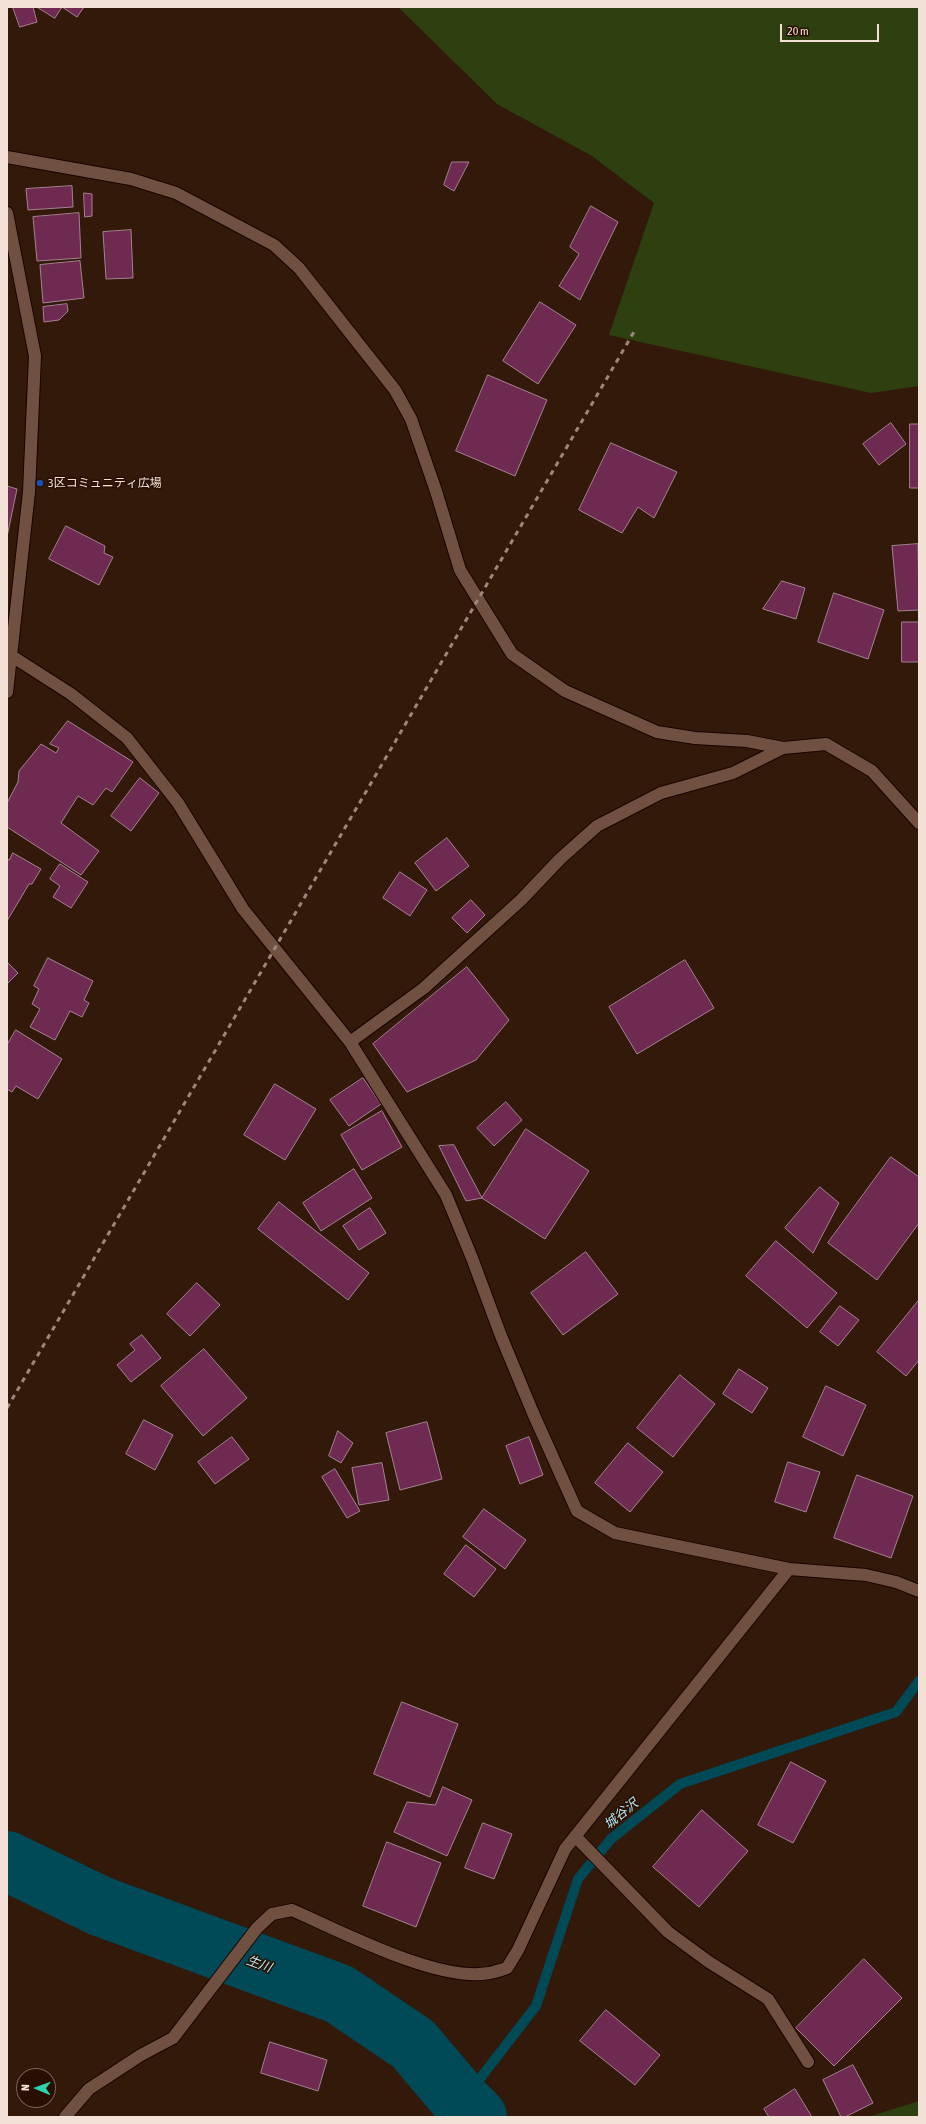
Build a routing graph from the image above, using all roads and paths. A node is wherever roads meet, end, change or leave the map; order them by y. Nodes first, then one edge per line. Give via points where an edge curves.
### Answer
1 (7, 157) edge
2 (7, 213) edge
3 (9, 653) edge
4 (7, 692) edge
5 (784, 748) junction
6 (919, 823) edge
7 (350, 1042) junction
8 (788, 1569) junction
9 (919, 1591) edge
10 (578, 1838) junction
11 (808, 2062) dead end
12 (65, 2117) edge

1 - 5 street via 131,179 176,193 274,245 299,268 395,390 411,419 460,570 512,654 565,691 657,732 695,738 747,741
2 - 3 street via 36,356 29,492
3 - 4 street
3 - 7 street via 71,694 127,738 178,803 243,910
5 - 6 street via 826,744 848,756 872,771
5 - 7 street via 734,773 661,793 597,826 560,859 521,900 424,988
7 - 8 street via 446,1195 506,1350 577,1511 615,1533
8 - 9 street via 866,1575
8 - 10 street
10 - 11 street via 643,1908 673,1936 708,1962 768,1999
10 - 12 street via 565,1849 518,1950 507,1968 488,1974 462,1974 412,1962 292,1910 272,1914 257,1928 173,2038 141,2055 89,2089

